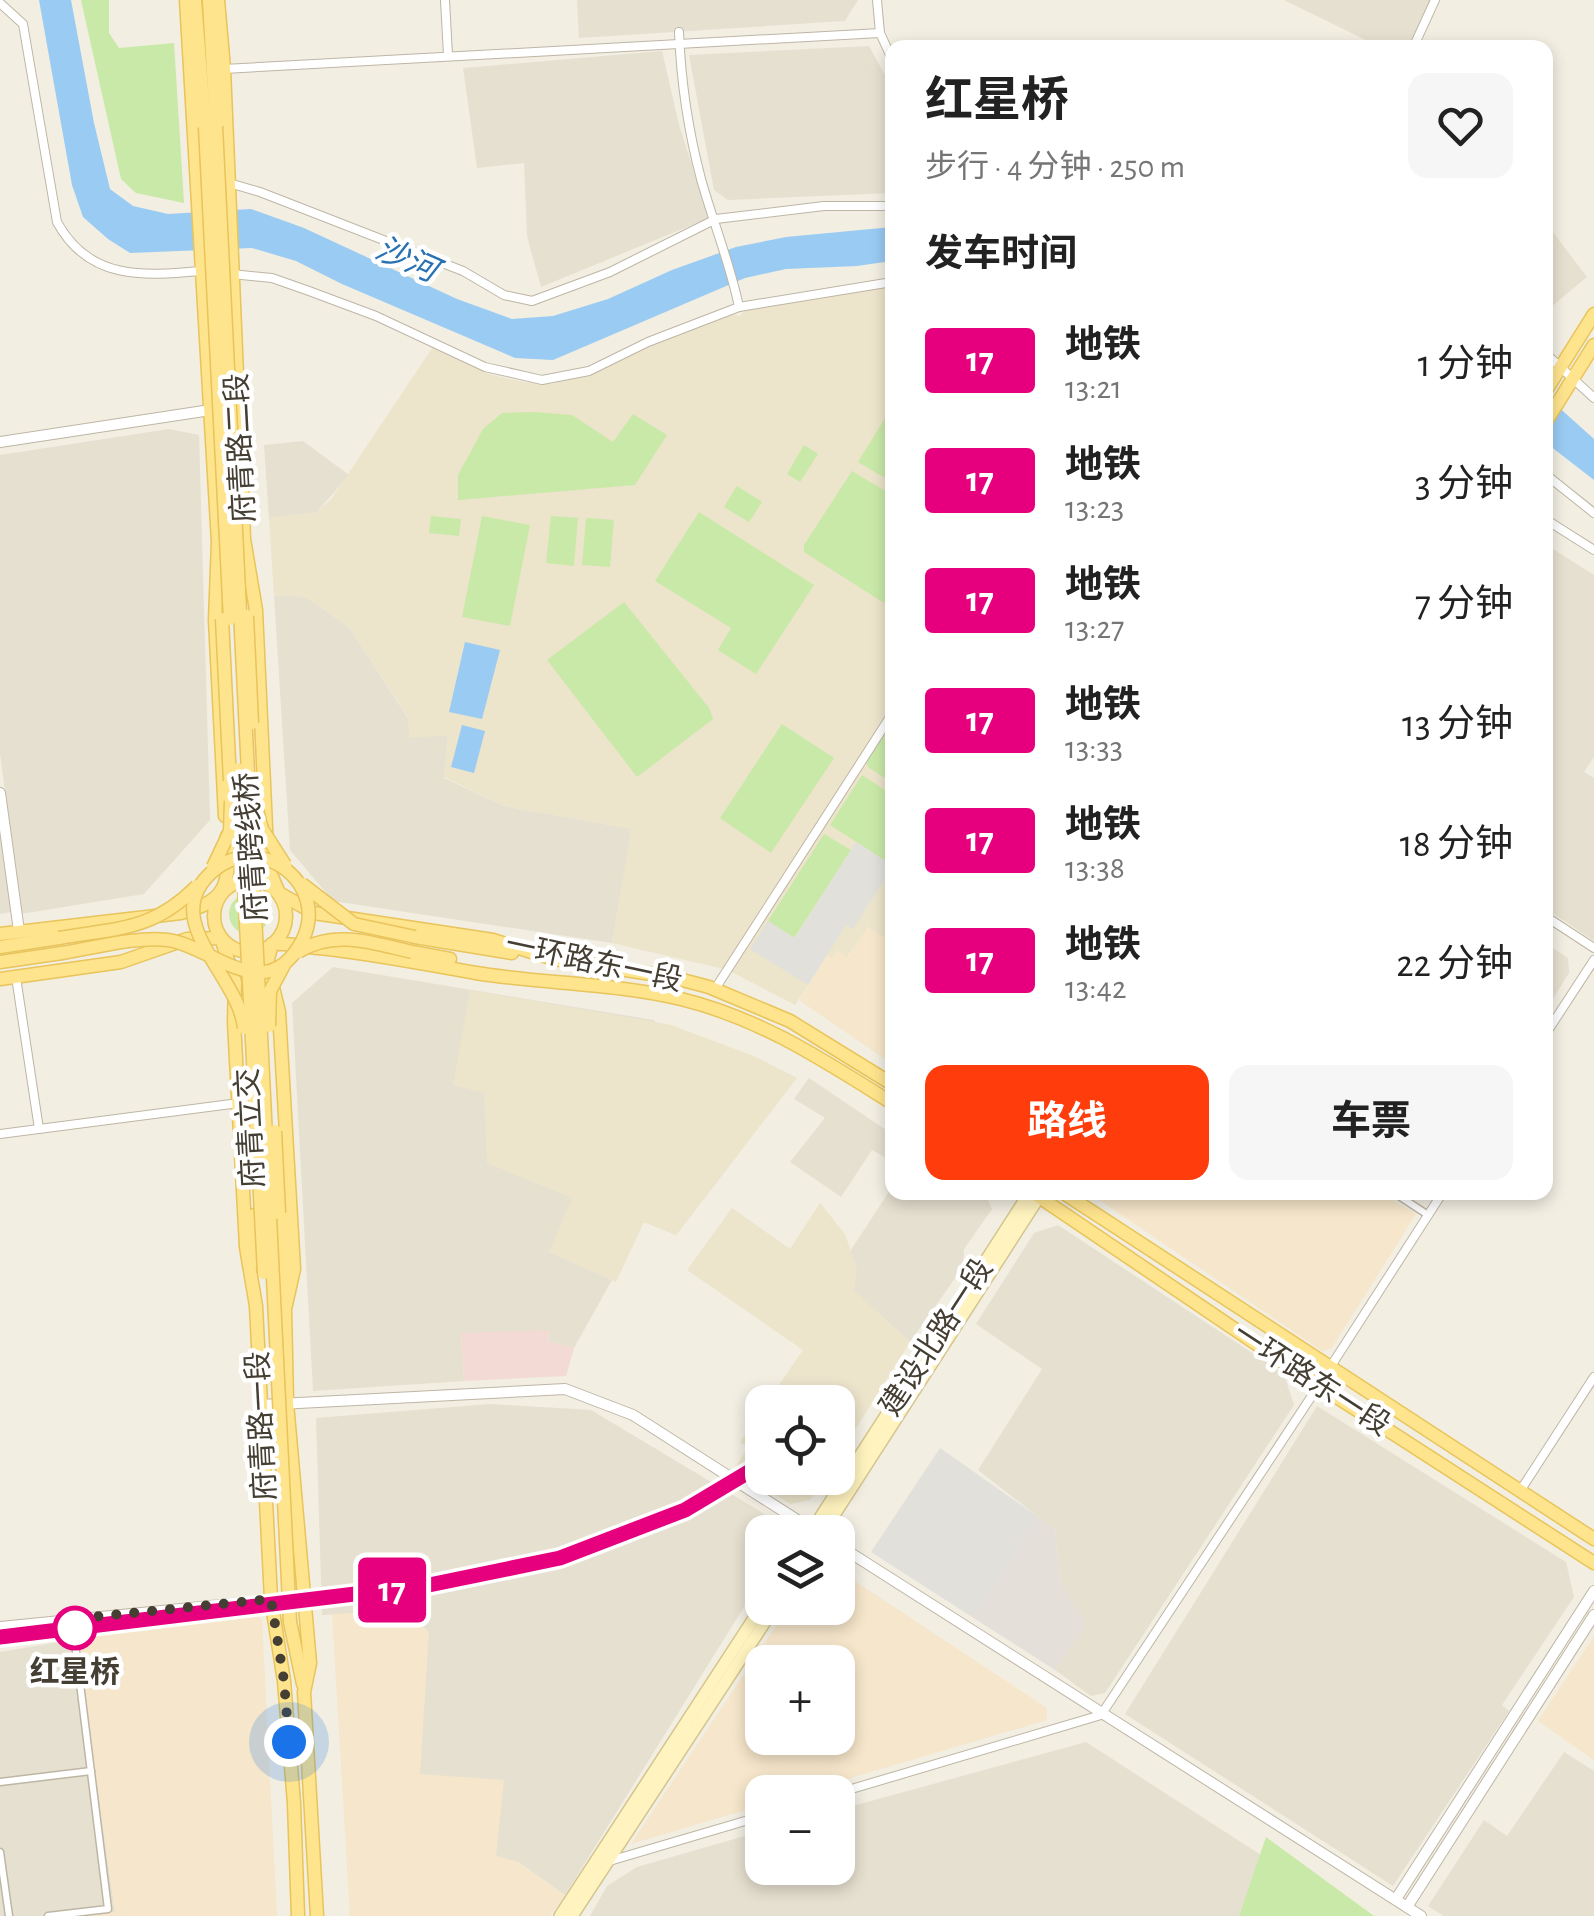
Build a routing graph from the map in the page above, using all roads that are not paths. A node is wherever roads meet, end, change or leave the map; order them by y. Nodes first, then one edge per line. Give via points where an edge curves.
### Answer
1 (186, 0) edge
2 (195, 0) edge
3 (209, 0) edge
4 (218, 0) edge
5 (445, 0) edge
6 (877, 0) edge
7 (1435, 0) edge
8 (0, 3) edge
9 (204, 26) junction
10 (679, 32) dead end
11 (880, 33) junction
12 (1417, 40) edge
13 (885, 44) edge
14 (679, 45) junction
15 (448, 55) junction
16 (224, 70) junction
17 (228, 183) junction
18 (885, 206) edge
19 (716, 220) junction
20 (202, 263) junction
21 (232, 274) junction
22 (885, 283) edge
23 (739, 307) junction
24 (1594, 314) edge
25 (1594, 345) edge
26 (1553, 362) edge
27 (1559, 369) junction
28 (1553, 379) edge
29 (1572, 380) junction
30 (1594, 398) edge
31 (238, 407) junction
32 (210, 410) junction
33 (1553, 410) edge
34 (0, 442) edge
35 (1553, 480) edge
36 (1594, 513) edge
37 (1553, 524) edge
38 (244, 539) junction
39 (218, 542) junction
40 (1594, 550) edge
41 (885, 725) edge
42 (0, 793) edge
43 (210, 874) junction
44 (298, 880) junction
45 (278, 893) junction
46 (221, 894) junction
47 (1553, 921) edge
48 (19, 931) junction
49 (0, 934) edge
50 (221, 938) junction
51 (272, 944) junction
52 (413, 944) junction
53 (0, 947) edge
54 (1594, 948) edge
55 (290, 956) junction
56 (212, 957) junction
57 (554, 959) junction
58 (1594, 960) edge
59 (0, 962) edge
60 (16, 977) junction
61 (0, 979) edge
62 (560, 980) junction
63 (715, 989) junction
64 (1553, 1023) edge
65 (885, 1080) edge
66 (885, 1099) edge
67 (239, 1103) junction
68 (39, 1128) junction
69 (0, 1134) edge
70 (1032, 1200) edge
71 (1045, 1200) edge
72 (1074, 1200) edge
73 (1405, 1200) edge
74 (1438, 1200) edge
75 (279, 1213) joint
76 (1428, 1215) junction
77 (256, 1306) junction
78 (285, 1309) junction
79 (1331, 1366) junction
80 (1594, 1378) edge
81 (1319, 1384) junction
82 (287, 1403) junction
83 (260, 1405) junction
84 (1520, 1491) junction
85 (789, 1515) edge
86 (827, 1515) edge
87 (1594, 1540) edge
88 (855, 1556) edge
89 (1594, 1563) edge
90 (1594, 1591) edge
91 (271, 1599) junction
92 (1594, 1615) edge
93 (72, 1619) junction
94 (286, 1621) junction
95 (750, 1625) edge
96 (762, 1625) edge
97 (0, 1626) edge
98 (284, 1681) junction
99 (304, 1692) junction
100 (1100, 1715) junction
101 (91, 1771) junction
102 (0, 1782) edge
103 (855, 1788) edge
104 (745, 1821) edge
105 (0, 1852) edge
106 (602, 1860) junction
107 (1396, 1900) junction
108 (1407, 1906) junction
109 (9, 1916) edge
110 (48, 1916) edge
111 (298, 1916) edge
112 (317, 1916) edge
113 (560, 1916) edge
114 (572, 1916) edge
115 (1421, 1916) edge

1 - 20 main road, 府青路二段
2 - 9 main road, 府青跨线桥
3 - 9 main road, 府青跨线桥
4 - 16 main road, 府青路二段
5 - 15 street
6 - 11 street
7 - 12 street
8 - 20 street via 23,24 57,222 68,243 104,268 158,275
9 - 94 main road, 府青跨线桥, bridge
10 - 14 street
11 - 13 street
11 - 14 street
14 - 15 street
14 - 19 street via 681,92
15 - 16 street
16 - 17 main road, 府青路二段
17 - 19 street via 463,271 504,296 532,301
17 - 21 main road, 府青路二段
18 - 19 street via 824,206
19 - 23 street
20 - 32 main road, 府青路二段
21 - 23 street via 272,278 376,316 485,368 542,380 589,371
21 - 31 main road, 府青路二段
22 - 23 street
24 - 27 main road
25 - 29 main road
26 - 27 street
27 - 28 main road
27 - 29 street
29 - 30 street
29 - 33 main road
31 - 32 street
31 - 38 main road, 府青路二段
32 - 34 street
32 - 39 main road, 府青路二段
35 - 36 street
37 - 40 street
38 - 44 main road, bridge via 255,804 262,829
38 - 45 main road, 府青路二段 via 256,610 267,850
39 - 43 main road, 府青立交, bridge via 232,811
39 - 46 main road, 府青路二段 via 215,620 227,848
41 - 63 street
42 - 48 street
43 - 44 main road, 府青立交, bridge via 255,856
43 - 53 main road, 府青立交, bridge via 140,926
43 - 56 main road, 府青立交, bridge via 199,889 194,925
44 - 52 main road, bridge via 354,924
44 - 55 main road, 府青立交, bridge via 309,912
45 - 46 main road via 250,880
45 - 51 main road via 285,925
45 - 57 main road, 一环路东一段 via 314,912 494,940
46 - 48 main road via 181,914
46 - 50 main road via 214,916
47 - 54 street
48 - 49 main road
50 - 51 main road via 251,952
50 - 60 main road via 187,939 121,962
50 - 67 main road, 府青路一段 via 236,982
51 - 62 main road, 一环路东一段
51 - 78 main road, 府青路一段 via 267,963 278,1012 294,1268
52 - 55 main road, bridge via 315,941
52 - 57 main road
52 - 62 main road
55 - 56 main road, bridge via 276,966 242,972
55 - 75 main road, 府青立交, bridge via 270,991 268,1020
56 - 59 main road, bridge via 166,940
56 - 77 main road, 府青立交, bridge via 243,1018
57 - 63 main road, 一环路东一段
58 - 64 street
60 - 61 main road
60 - 68 street
62 - 66 main road, 一环路东一段 via 678,998 740,1017 789,1038
63 - 65 main road, 一环路东一段 via 790,1021
67 - 68 street
67 - 77 main road, 府青路一段 via 246,1247
68 - 69 street
70 - 86 main road, 建设北路一段
71 - 81 main road, 一环路东一段
72 - 79 main road, 一环路东一段
73 - 76 street
74 - 76 street
75 - 78 main road, 府青路一段
76 - 79 street
77 - 83 main road, 府青路一段
78 - 82 main road, 府青路一段
79 - 84 main road, 一环路东一段
80 - 84 street
81 - 89 main road, 一环路东一段
81 - 100 street
82 - 83 street
82 - 85 street via 565,1389 632,1415
82 - 99 main road, 府青路一段 via 310,1663
83 - 91 main road, 府青路一段
84 - 87 main road, 一环路东一段
88 - 100 street
90 - 107 street
91 - 93 street
91 - 98 main road, 府青路一段
92 - 108 street
93 - 97 street
93 - 101 street
94 - 98 main road, 府青跨线桥
94 - 99 main road, 府青跨线桥
95 - 106 main road
96 - 106 main road
98 - 111 main road, 府青路一段
99 - 112 main road, 府青路一段
100 - 103 street
100 - 107 street
101 - 102 street
101 - 110 street via 108,1909
104 - 106 street
105 - 109 street
106 - 113 main road
106 - 114 main road
107 - 108 street
108 - 115 street

